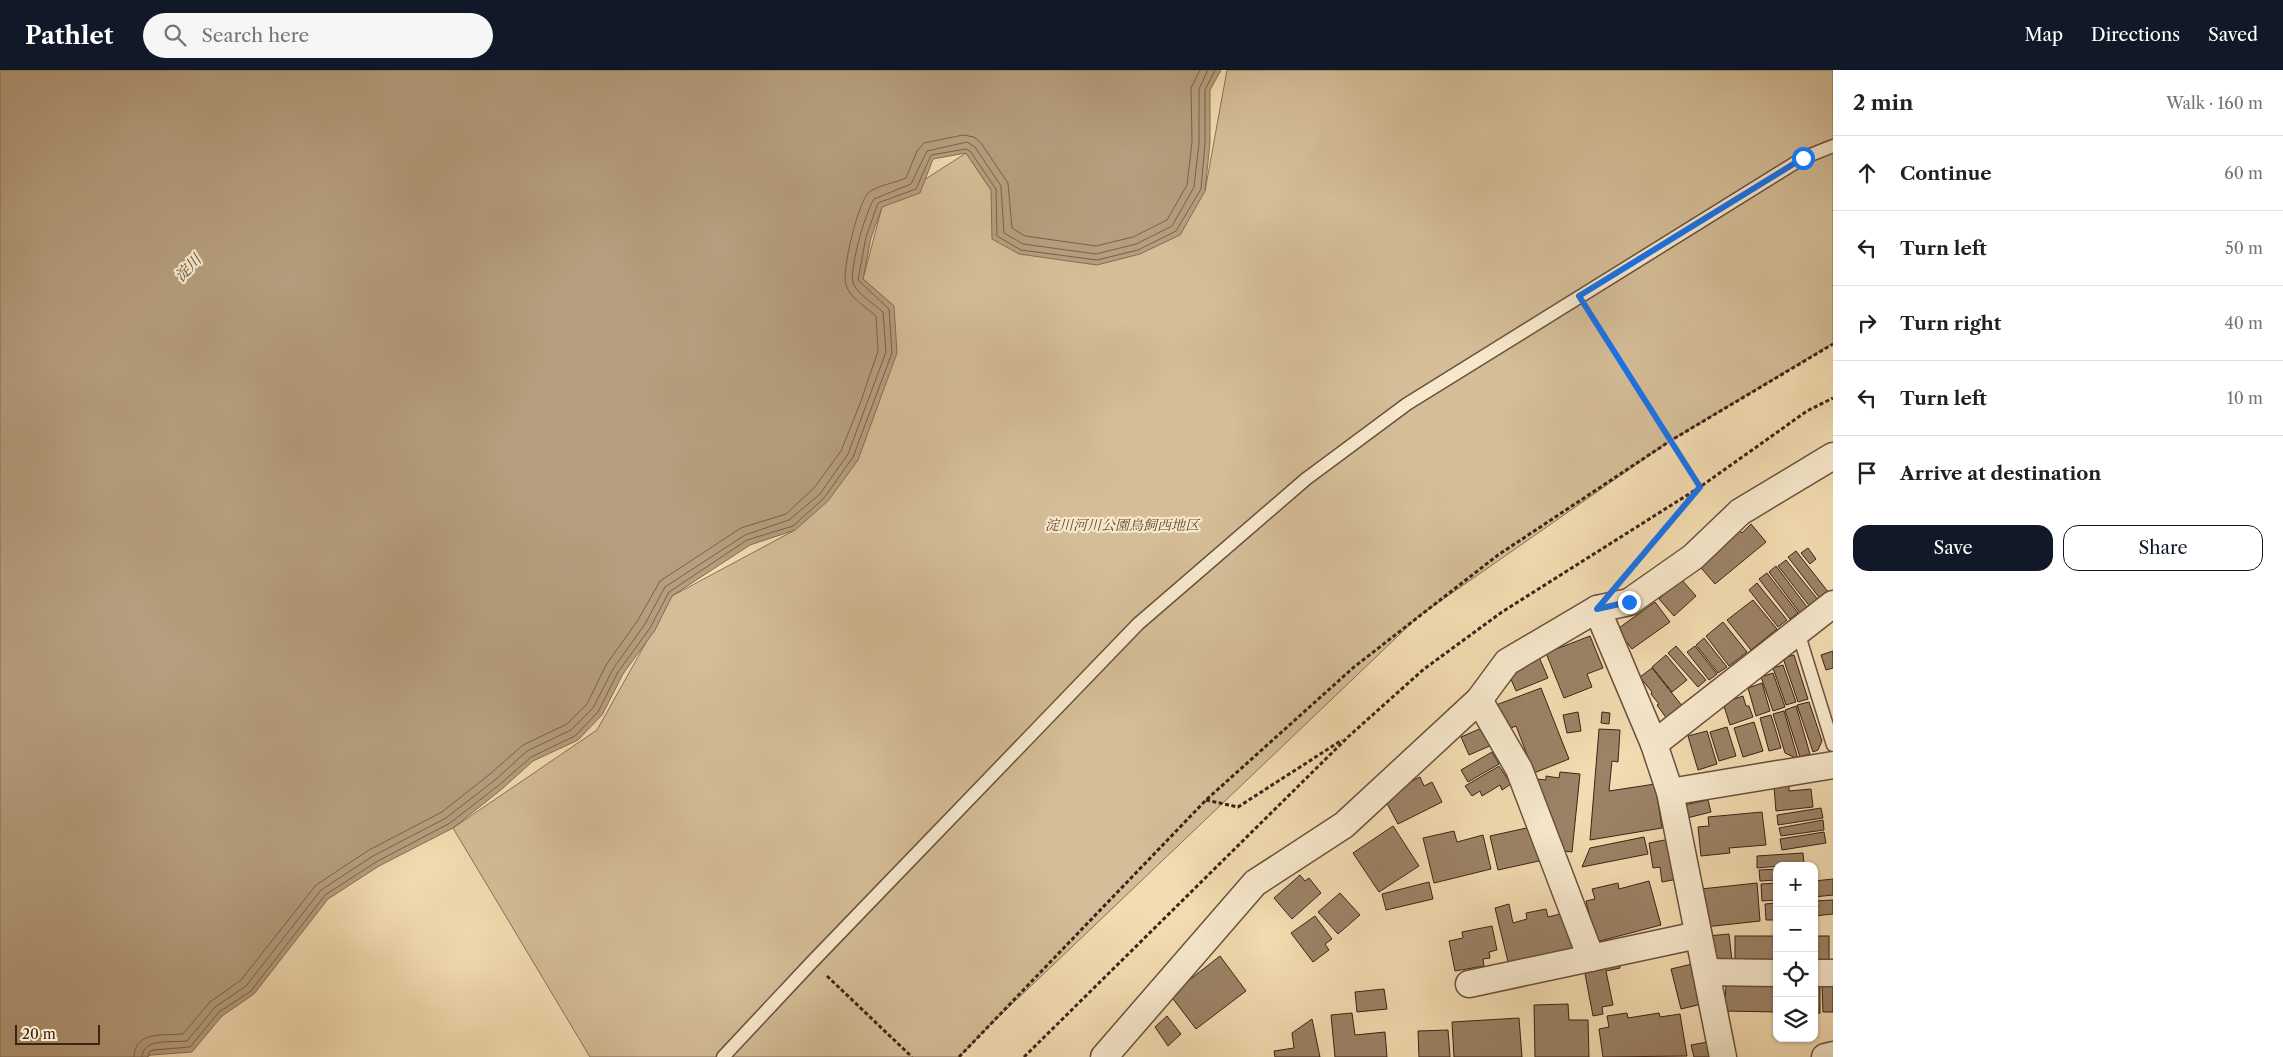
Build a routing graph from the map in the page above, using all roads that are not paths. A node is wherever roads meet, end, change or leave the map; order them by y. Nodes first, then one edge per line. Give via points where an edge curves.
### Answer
1 (1833, 146) edge
2 (1833, 456) edge
3 (1833, 604) edge
4 (1597, 609) junction
5 (1798, 632) junction
6 (1479, 700) junction
7 (1654, 744) junction
8 (1832, 765) edge
9 (1670, 792) junction
10 (1698, 935) junction
11 (1590, 958) junction
12 (1706, 972) junction
13 (1773, 973) edge
14 (1818, 973) edge
15 (1833, 973) edge
16 (1469, 984) dead end
17 (1833, 1055) edge
18 (722, 1057) edge
19 (1104, 1057) edge
20 (1723, 1057) edge
21 (1825, 1057) edge

1 - 18 lane via 1803,158 1407,404 1306,479 1138,624
2 - 4 street via 1740,512 1693,557 1629,602
3 - 5 street
4 - 6 street via 1507,662
4 - 7 street
5 - 7 street
5 - 8 lane
6 - 11 street via 1519,769
6 - 19 street via 1344,825 1255,883
7 - 9 street
8 - 9 street
9 - 10 street
10 - 11 street
10 - 12 street
11 - 16 street
12 - 13 street
12 - 20 street
14 - 15 street
17 - 21 street

